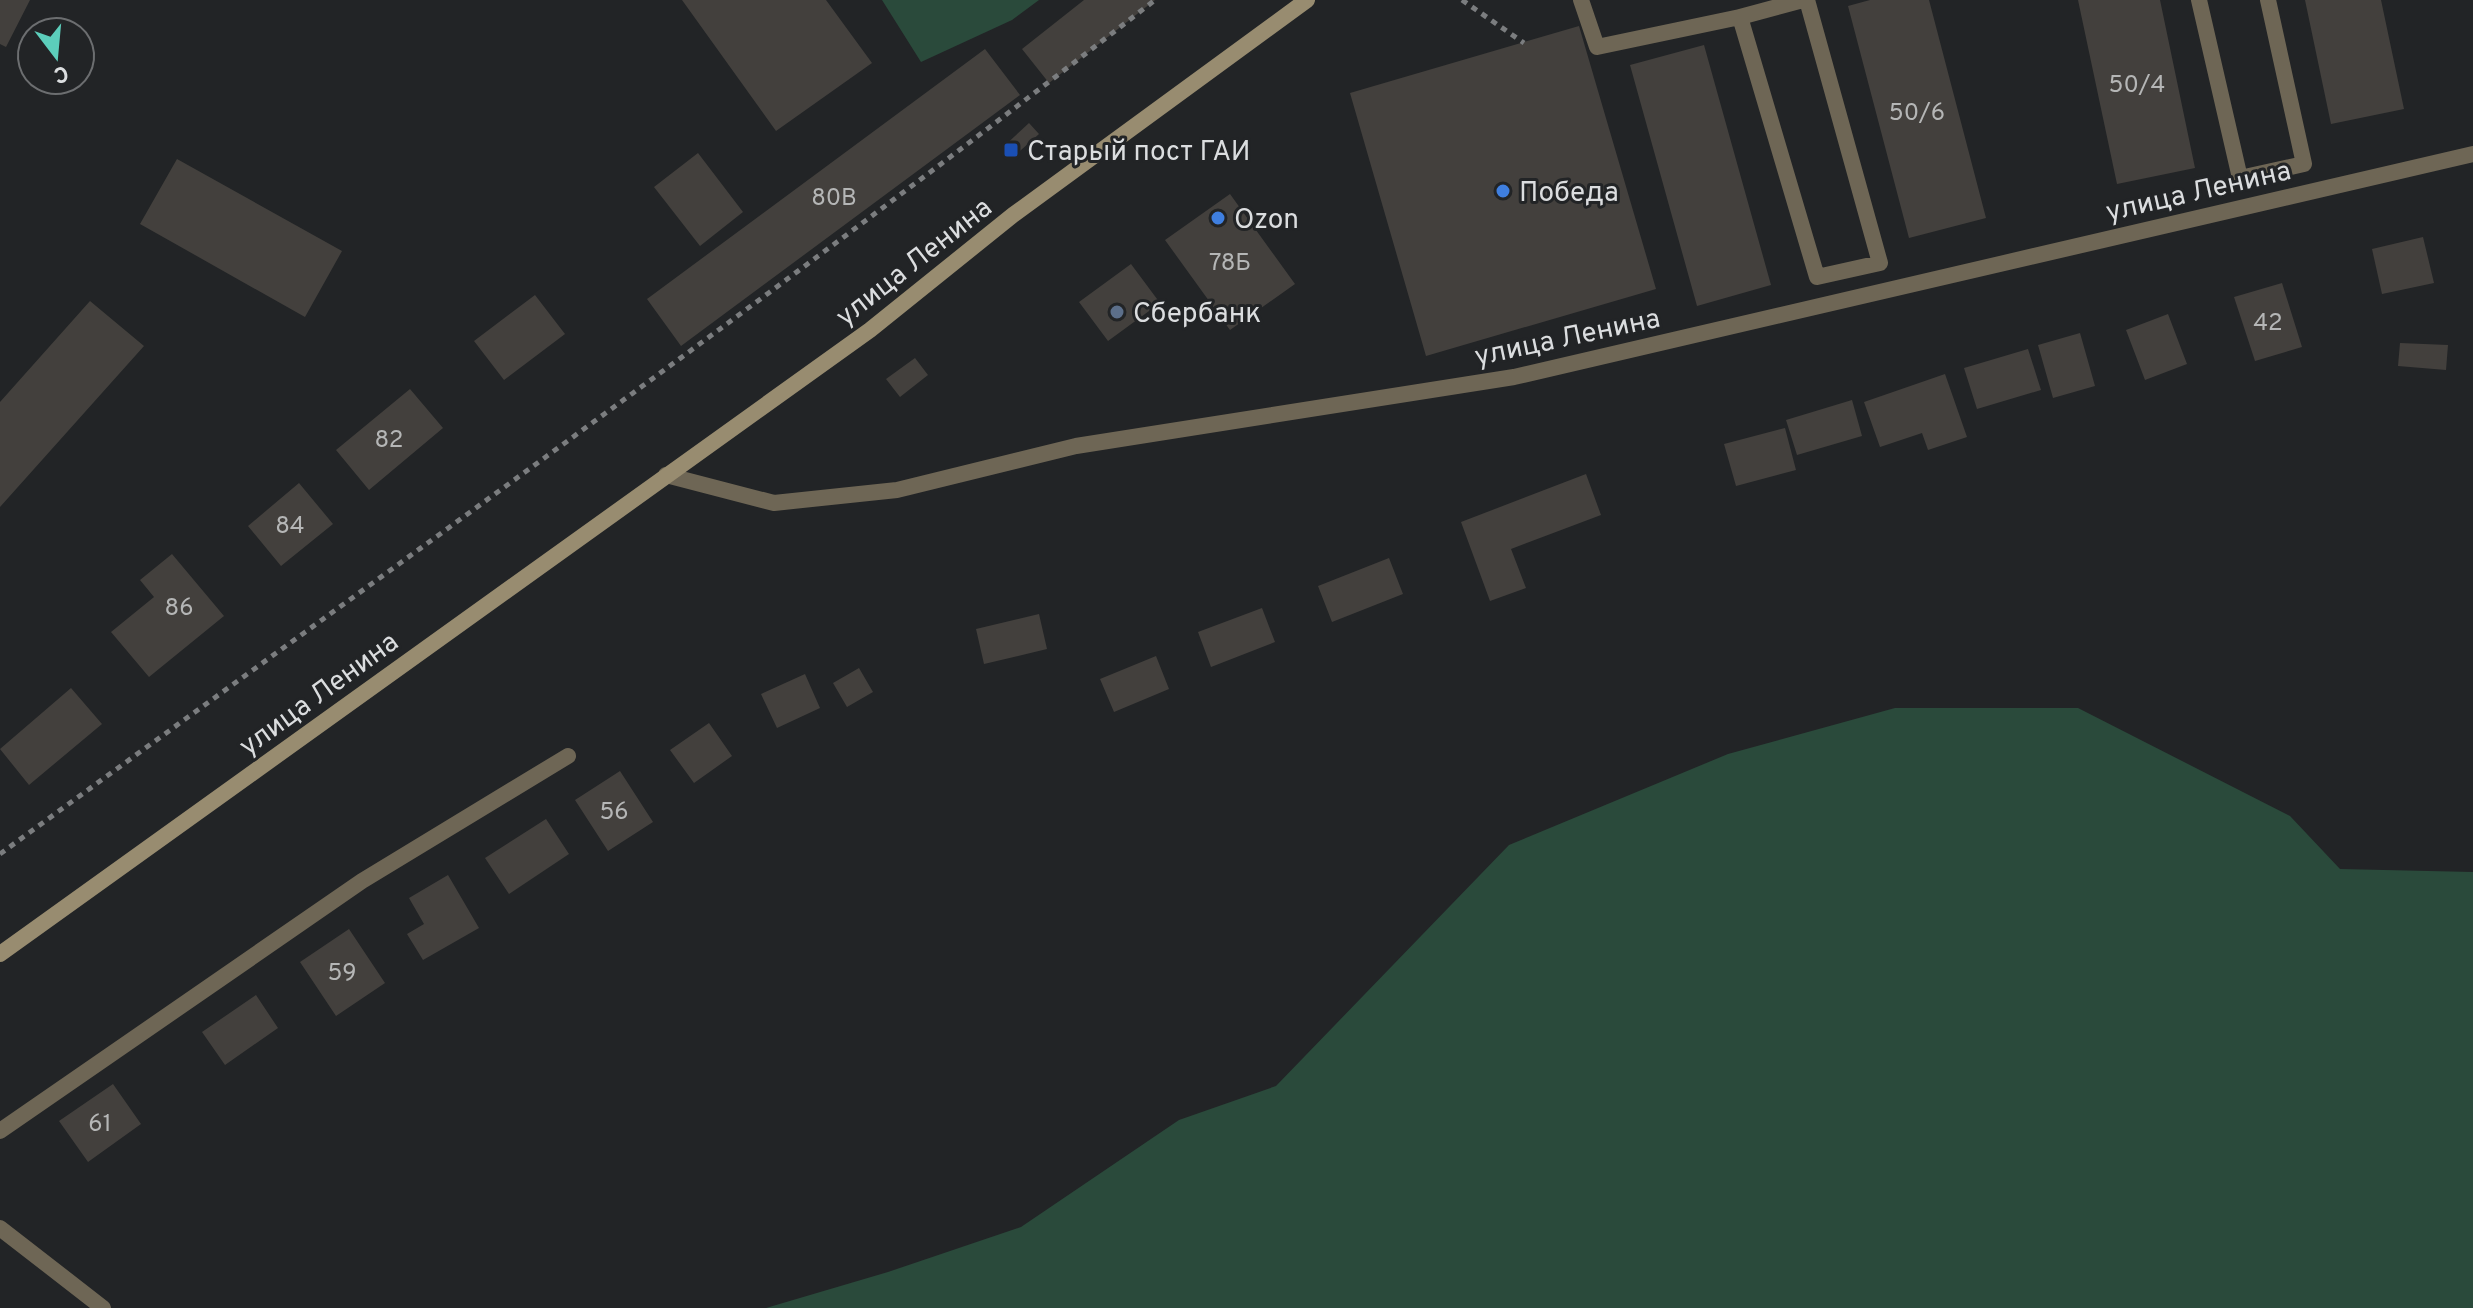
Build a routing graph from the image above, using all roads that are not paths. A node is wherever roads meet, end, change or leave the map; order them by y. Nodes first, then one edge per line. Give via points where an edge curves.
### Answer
1 (1581, 0) edge
2 (1805, 0) edge
3 (2199, 0) edge
4 (2268, 0) edge
5 (1303, 1) edge
6 (1740, 17) junction
7 (2473, 154) edge
8 (666, 475) junction
9 (568, 756) dead end
10 (0, 954) edge
11 (0, 1131) edge
12 (0, 1228) edge
13 (103, 1308) edge

1 - 6 street via 1597,47
2 - 6 street
2 - 6 street via 1880,263 1817,277
3 - 4 street, улица Ленина via 2240,178 2304,164
5 - 8 main road, улица Ленина via 1013,215 870,330
7 - 8 street, улица Ленина via 1514,377 1076,446 897,490 774,503
8 - 10 main road, улица Ленина
9 - 11 street via 362,881
12 - 13 street

